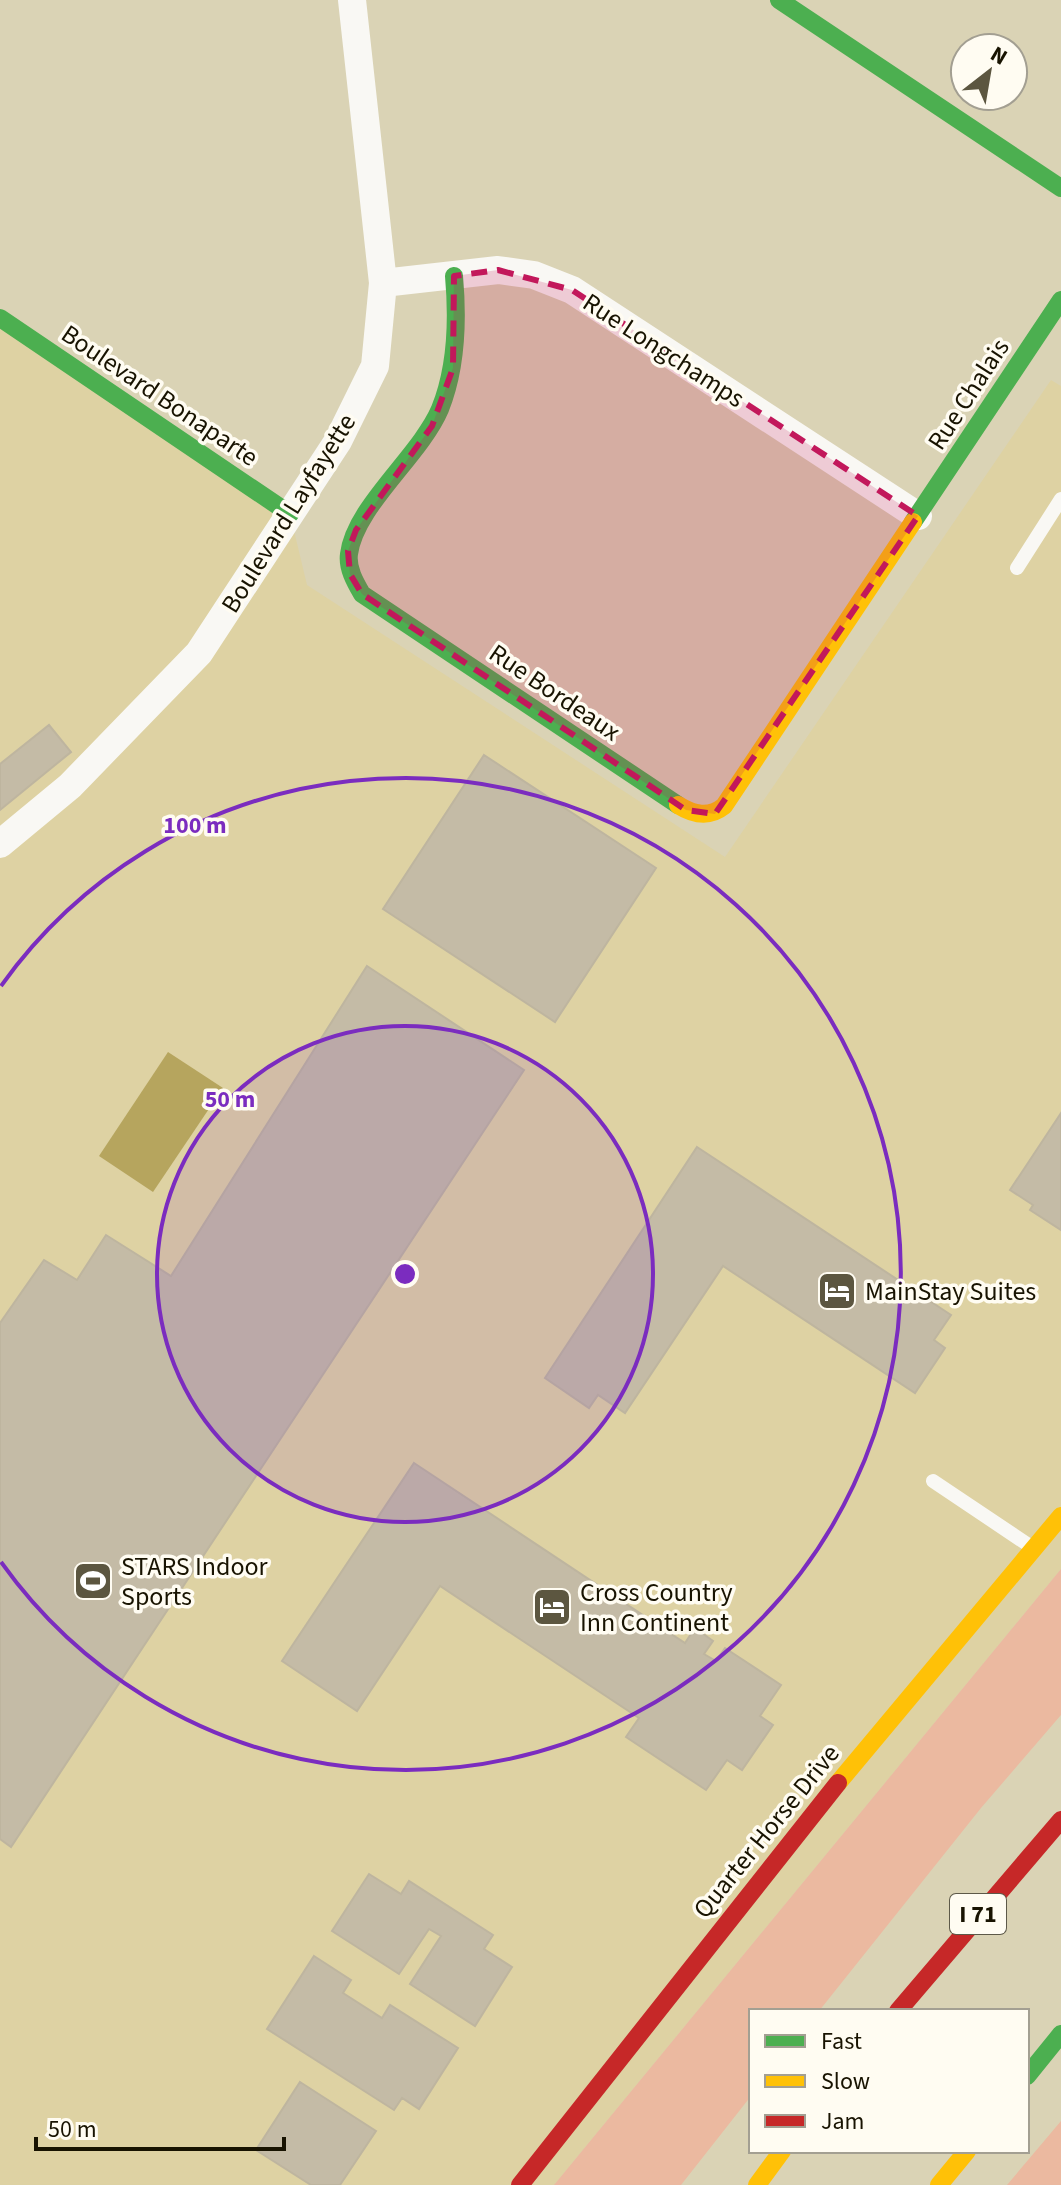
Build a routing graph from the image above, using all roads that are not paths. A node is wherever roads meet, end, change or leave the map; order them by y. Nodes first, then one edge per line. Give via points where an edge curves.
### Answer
1 (352, 0) edge
2 (779, 0) edge
3 (1061, 188) edge
4 (454, 276) junction
5 (383, 283) junction
6 (1061, 300) edge
7 (0, 318) edge
8 (1061, 499) edge
9 (290, 514) junction
10 (918, 516) junction
11 (1017, 568) dead end
12 (0, 844) edge
13 (933, 1481) dead end
14 (1061, 1516) edge
15 (1033, 1548) junction
16 (1061, 1820) edge
17 (900, 2009) edge
18 (1061, 2034) edge
19 (1029, 2074) edge
20 (781, 2153) edge
21 (965, 2153) edge
22 (520, 2185) edge
23 (757, 2185) edge
24 (939, 2185) edge

1 - 5 street, Boulevard Layfayette
2 - 3 main road
4 - 5 street, Rue Longchamps
4 - 10 street, Rue Longchamps via 498,270 534,275 572,290
4 - 10 main road, Rue Bordeaux via 458,315 453,368 432,426 356,530 348,551 350,574 362,594 686,810 700,816 715,814 726,805
5 - 9 street, Boulevard Layfayette via 375,366 338,441
6 - 10 main road, Rue Chalais
7 - 9 main road, Boulevard Bonaparte
8 - 11 lane
9 - 12 street, Boulevard Layfayette via 199,653 70,786
13 - 15 lane
14 - 15 main road, Quarter Horse Drive
15 - 22 main road, Quarter Horse Drive via 870,1742
16 - 17 main road, I 71
18 - 19 main road
20 - 23 main road
21 - 24 main road

